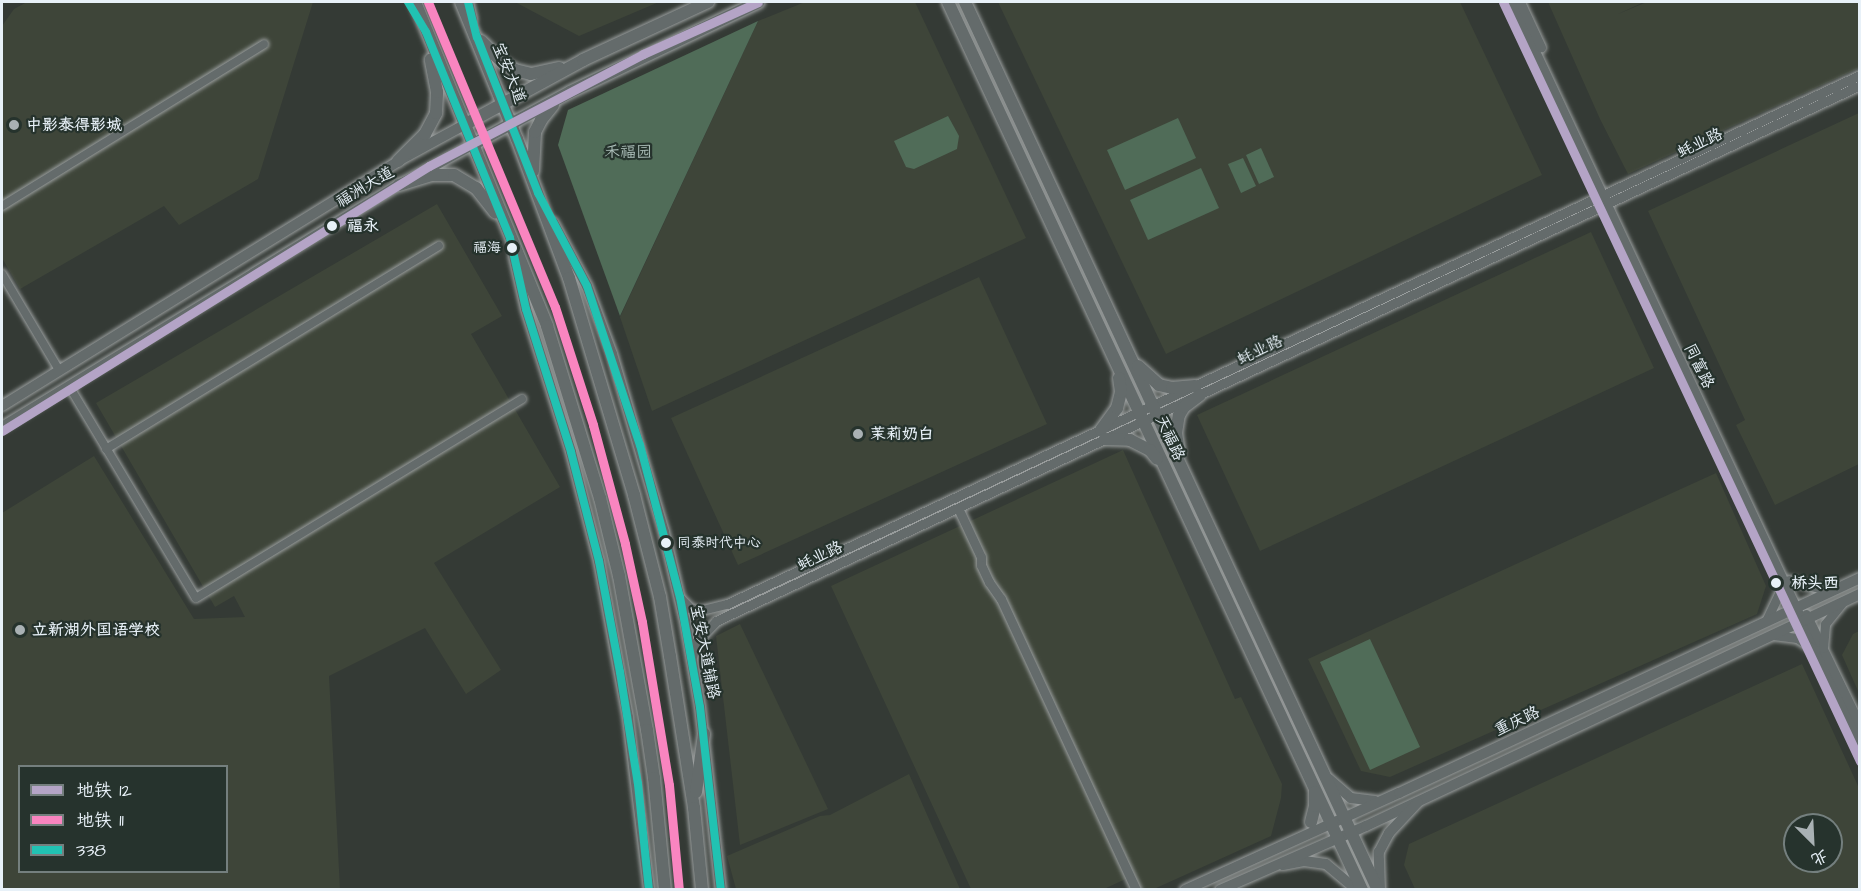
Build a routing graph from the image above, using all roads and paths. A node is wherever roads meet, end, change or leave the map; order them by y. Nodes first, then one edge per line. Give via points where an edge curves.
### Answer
1 (408, 2) edge
2 (415, 2) edge
3 (461, 2) edge
4 (468, 2) edge
5 (708, 2) edge
6 (759, 2) edge
7 (948, 2) edge
8 (965, 2) edge
9 (1512, 2) edge
10 (1520, 2) edge
11 (426, 32) junction
12 (477, 37) junction
13 (264, 44) dead end
14 (588, 58) junction
15 (1860, 75) edge
16 (602, 76) junction
17 (1860, 85) edge
18 (570, 92) junction
19 (503, 104) junction
20 (511, 124) junction
21 (464, 125) junction
22 (472, 145) junction
23 (398, 161) junction
24 (399, 185) junction
25 (538, 193) junction
26 (1606, 199) junction
27 (2, 206) edge
28 (510, 238) junction
29 (439, 246) dead end
30 (2, 274) edge
31 (1128, 352) junction
32 (1114, 356) junction
33 (59, 370) junction
34 (69, 386) junction
35 (1197, 390) junction
36 (522, 399) dead end
37 (2, 406) edge
38 (1155, 410) junction
39 (1142, 416) junction
40 (2, 427) edge
41 (1103, 435) junction
42 (106, 449) junction
43 (1185, 473) junction
44 (1172, 480) junction
45 (958, 508) junction
46 (1860, 578) edge
47 (1787, 580) junction
48 (1830, 591) junction
49 (1860, 594) edge
50 (680, 597) junction
51 (1843, 602) junction
52 (1799, 605) junction
53 (1805, 620) junction
54 (1766, 621) junction
55 (1771, 634) junction
56 (1820, 650) junction
57 (692, 660) junction
58 (1860, 725) edge
59 (704, 734) junction
60 (1860, 744) edge
61 (1327, 777) junction
62 (1313, 785) junction
63 (1420, 799) junction
64 (1381, 800) junction
65 (694, 808) junction
66 (1346, 815) junction
67 (1311, 822) joint
68 (1330, 823) junction
69 (1353, 831) junction
70 (1337, 838) junction
71 (1286, 843) junction
72 (1268, 868) junction
73 (646, 888) edge
74 (664, 890) edge
75 (702, 890) edge
76 (721, 890) edge
77 (1136, 890) edge
78 (1185, 890) edge
79 (1220, 890) edge
80 (1357, 890) edge
81 (1362, 890) edge
82 (1379, 890) edge

1 - 11 main road
2 - 11 main road
3 - 12 main road, 宝安大道
4 - 12 main road
5 - 14 main road, 福洲大道
6 - 16 main road, 福洲大道
7 - 32 main road, 天福路
8 - 31 main road, 天福路
9 - 26 street, 同富路
10 - 26 street, 同富路
11 - 21 main road
11 - 23 main road via 436,113 425,134
12 - 14 main road via 502,62 522,72 543,72
12 - 19 main road, 宝安大道
13 - 27 street
14 - 16 main road
14 - 19 main road, 福洲大道
15 - 26 street, 蚝业路
16 - 18 main road, 福洲大道
17 - 26 street, 蚝业路
18 - 20 main road, 福洲大道
18 - 25 main road via 547,111 535,132 533,161
19 - 20 main road, 宝安大道
19 - 21 main road, 福洲大道
20 - 22 main road, 福洲大道
20 - 25 main road, 宝安大道
21 - 22 main road
21 - 23 main road, 福洲大道
22 - 24 main road, 福洲大道
22 - 28 main road
23 - 33 main road, 福洲大道
24 - 28 main road via 444,174 463,178 482,194
24 - 34 main road, 福洲大道
25 - 50 main road, 宝安大道辅路 via 582,276 612,354
25 - 65 main road, 宝安大道 via 602,382 647,545 670,656
26 - 35 street, 蚝业路
26 - 47 street, 同富路
28 - 73 main road via 526,309 571,452 599,561 628,718
28 - 74 main road via 562,370 619,576 654,778
29 - 42 street
30 - 33 street
31 - 35 main road via 1159,385
31 - 38 main road, 天福路
32 - 39 main road, 天福路
32 - 41 main road via 1121,392
33 - 37 main road, 福洲大道
34 - 40 main road, 福洲大道
34 - 42 street
35 - 38 street, 蚝业路
35 - 43 main road via 1177,423 1177,442
36 - 42 street via 196,598
38 - 39 street, 蚝业路
38 - 43 main road, 天福路
39 - 41 street, 蚝业路
39 - 44 main road, 天福路
41 - 44 main road via 1141,444
41 - 45 street, 蚝业路
41 - 50 street, 蚝业路 via 715,609 698,611
43 - 61 main road, 天福路
44 - 62 main road, 天福路
45 - 57 street, 蚝业路 via 716,621 696,642
45 - 77 street via 981,565 1001,599
46 - 48 main road, 重庆路
47 - 48 street
47 - 52 street, 同富路
47 - 54 street
48 - 52 main road, 重庆路
49 - 51 main road, 重庆路
50 - 57 main road, 宝安大道辅路
51 - 53 main road, 重庆路
51 - 56 street via 1825,624
52 - 53 street, 同富路
52 - 54 main road, 重庆路
53 - 55 main road, 重庆路
53 - 56 street, 同富路
54 - 64 main road, 重庆路
55 - 56 street via 1797,638
55 - 63 main road, 重庆路
56 - 58 street, 同富路
56 - 60 street, 同富路
57 - 59 main road, 宝安大道辅路
59 - 65 main road
59 - 76 main road, 宝安大道辅路
61 - 64 main road via 1351,798
61 - 66 main road, 天福路
62 - 67 main road via 1315,806
62 - 68 main road, 天福路
63 - 69 main road, 重庆路
63 - 82 main road via 1389,833 1379,852
64 - 66 main road, 重庆路
65 - 75 main road, 宝安大道
66 - 68 main road, 重庆路
66 - 69 main road, 天福路
67 - 71 main road
68 - 70 main road, 天福路
68 - 71 main road, 重庆路
69 - 70 main road, 重庆路
69 - 82 main road, 天福路
70 - 72 main road, 重庆路
70 - 81 main road, 天福路
71 - 78 main road, 重庆路
72 - 79 main road, 重庆路
72 - 80 main road via 1304,861 1326,864

